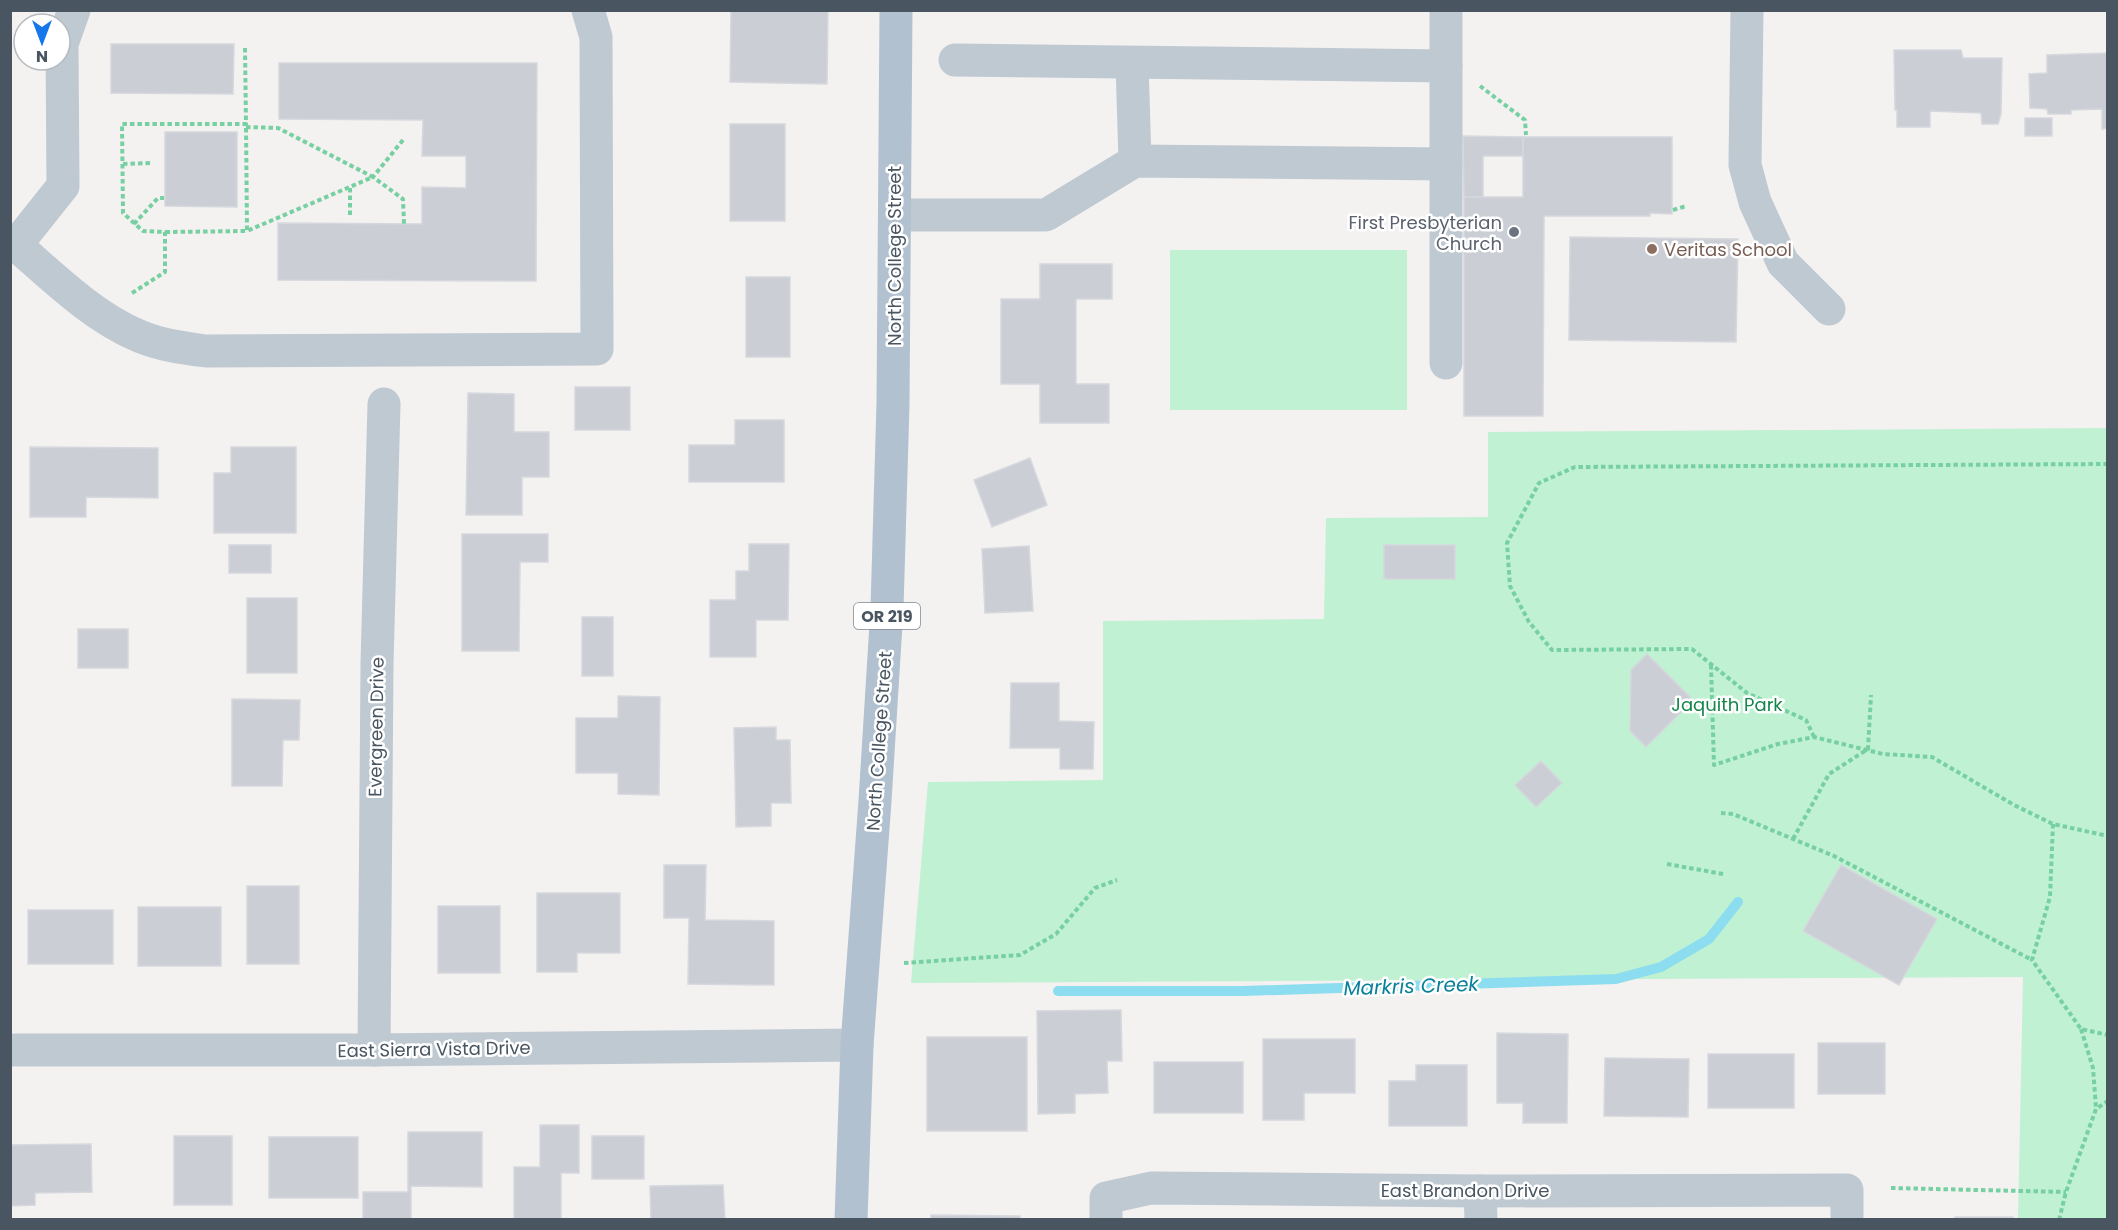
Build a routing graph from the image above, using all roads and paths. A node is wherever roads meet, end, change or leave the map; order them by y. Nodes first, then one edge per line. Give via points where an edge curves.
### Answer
1 (74, 10) edge
2 (588, 10) edge
3 (896, 10) edge
4 (1446, 10) edge
5 (1747, 10) edge
6 (245, 48) dead end
7 (955, 60) dead end
8 (1132, 63) junction
9 (1460, 73) junction
10 (246, 126) junction
11 (1526, 135) dead end
12 (403, 140) dead end
13 (1135, 161) junction
14 (153, 163) dead end
15 (123, 164) junction
16 (1446, 164) junction
17 (373, 177) junction
18 (350, 187) junction
19 (164, 198) dead end
20 (1686, 206) dead end
21 (1673, 210) dead end
22 (350, 215) dead end
23 (895, 215) junction
24 (135, 224) junction
25 (404, 224) dead end
26 (247, 231) junction
27 (165, 232) junction
28 (13, 245) edge
29 (129, 295) dead end
30 (1829, 309) dead end
31 (1446, 363) dead end
32 (384, 404) dead end
33 (2108, 464) edge
34 (1711, 665) junction
35 (1871, 694) dead end
36 (1814, 737) junction
37 (1868, 749) junction
38 (1721, 813) dead end
39 (2053, 824) junction
40 (2108, 836) edge
41 (1793, 839) junction
42 (1667, 864) dead end
43 (1723, 874) dead end
44 (1117, 880) dead end
45 (2032, 960) junction
46 (904, 963) dead end
47 (2081, 1029) junction
48 (2108, 1035) edge
49 (857, 1044) junction
50 (10, 1050) edge
51 (374, 1050) junction
52 (2108, 1101) edge
53 (2097, 1109) junction
54 (1891, 1188) dead end
55 (2066, 1192) junction
56 (1480, 1205) edge
57 (1847, 1205) edge
58 (851, 1220) edge
59 (1106, 1220) edge
60 (2059, 1220) edge

1 - 28 street via 62,44 63,186
2 - 28 street via 596,37 597,349 207,351 172,346 139,336 103,318
3 - 23 main road, North College Street / OR 219
4 - 9 street
5 - 30 street via 1745,165 1755,202 1783,263
6 - 10 path
7 - 8 street
8 - 9 street
8 - 13 street
9 - 11 path via 1525,120
9 - 16 street
10 - 15 path via 122,124
10 - 17 path via 279,128
10 - 26 path
12 - 17 path
13 - 16 street
13 - 23 street via 1046,215
14 - 15 path
15 - 24 path via 123,213
16 - 31 street
17 - 18 path
17 - 25 path via 403,199
18 - 22 path
18 - 26 path
19 - 24 path via 158,198
20 - 21 path
23 - 49 main road, North College Street / OR 219 via 887,608
24 - 27 path via 143,231
26 - 27 path
27 - 29 path via 165,272
32 - 51 street, Evergreen Drive
33 - 34 path via 1575,467 1539,483 1507,543 1510,586 1529,622 1552,650 1692,649
34 - 36 path via 1747,693 1806,720
34 - 36 path via 1714,765
35 - 37 path
36 - 37 path
37 - 39 path via 1883,754 1932,757
37 - 41 path via 1829,774
38 - 41 path via 1733,814
39 - 40 path
39 - 45 path via 2050,897
41 - 45 path via 1834,856
42 - 43 path
44 - 46 path via 1095,888 1056,934 1020,955
45 - 47 path
47 - 48 path
47 - 53 path via 2093,1068
49 - 51 street, East Sierra Vista Drive
49 - 58 main road, North College Street / OR 219
50 - 51 street, East Sierra Vista Drive
52 - 53 path
53 - 55 path
54 - 55 path
55 - 60 path
56 - 57 street, East Brandon Drive
56 - 59 street, East Brandon Drive via 1151,1188 1106,1198

